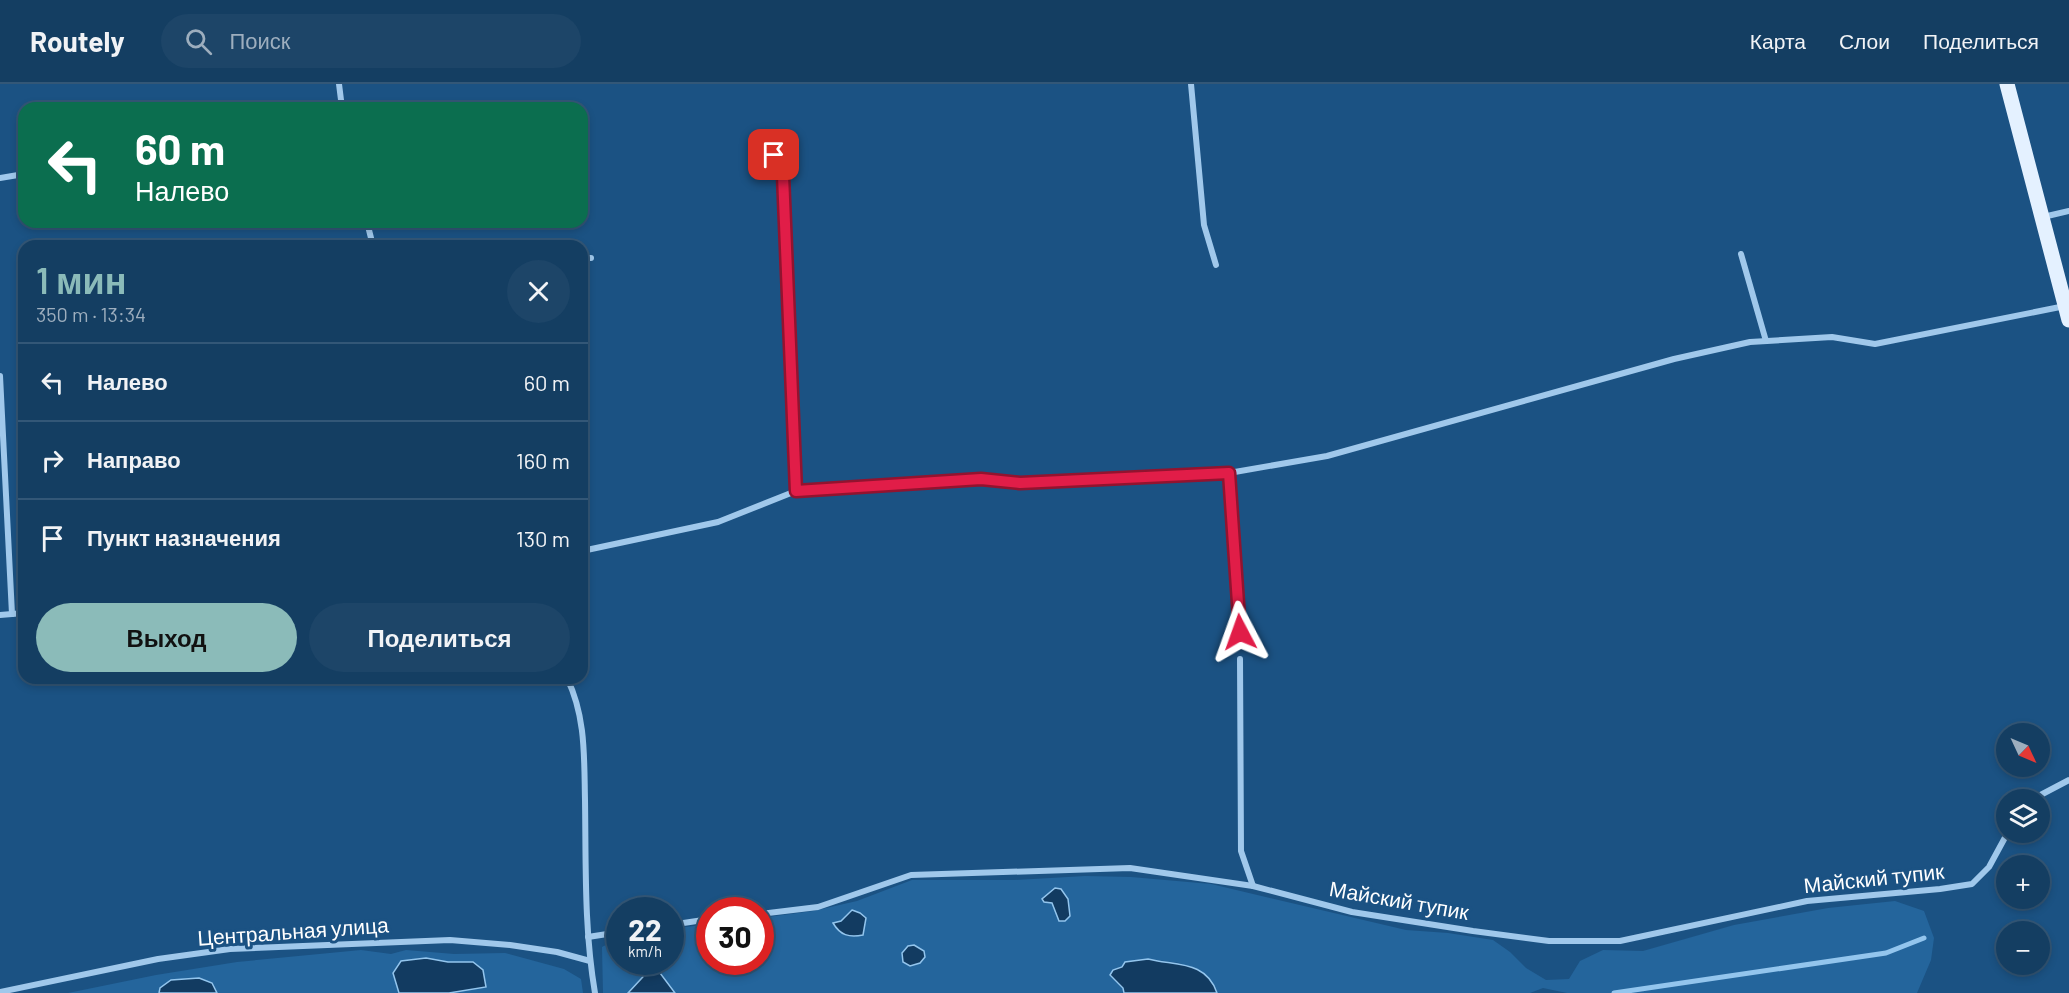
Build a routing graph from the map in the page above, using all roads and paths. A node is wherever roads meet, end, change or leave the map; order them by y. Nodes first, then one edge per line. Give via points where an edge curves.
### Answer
1 (339, 84) edge
2 (1191, 84) edge
3 (2007, 84) edge
4 (341, 102) edge
5 (774, 155) dead end
6 (18, 175) edge
7 (0, 178) edge
8 (2069, 211) edge
9 (2043, 217) junction
10 (1741, 254) dead end
11 (1216, 265) dead end
12 (2067, 313) edge
13 (1766, 341) junction
14 (0, 376) edge
15 (1229, 473) junction
16 (796, 491) junction
17 (588, 550) edge
18 (12, 614) junction
19 (18, 614) edge
20 (0, 615) edge
21 (1240, 632) dead end
22 (1240, 659) dead end
23 (570, 684) edge
24 (2069, 780) edge
25 (2050, 790) edge
26 (2002, 843) edge
27 (1253, 886) junction
28 (774, 912) edge
29 (606, 934) edge
30 (588, 937) junction
31 (590, 961) junction
32 (0, 992) edge
33 (595, 993) edge

1 - 4 street
2 - 11 street via 1204,225
3 - 9 main road
5 - 16 street via 783,175
6 - 7 street
8 - 9 street
9 - 12 main road
10 - 13 street
12 - 13 street via 1875,344 1832,337
13 - 15 street via 1674,359 1327,456
14 - 18 street
15 - 16 street via 1020,483 981,479
15 - 21 street
16 - 17 street via 718,522
18 - 19 street
18 - 20 street
22 - 27 street via 1241,851
23 - 30 street via 584,739
24 - 25 street
26 - 27 street, Майский тупик via 1989,867 1972,884 1807,901 1620,941 1549,942 1473,932 1352,912
27 - 28 street, Майский тупик via 1130,868 911,875 818,907
29 - 30 street
30 - 31 street
31 - 32 street, Центральная улица via 557,952 450,940 254,948 158,958
31 - 33 street

